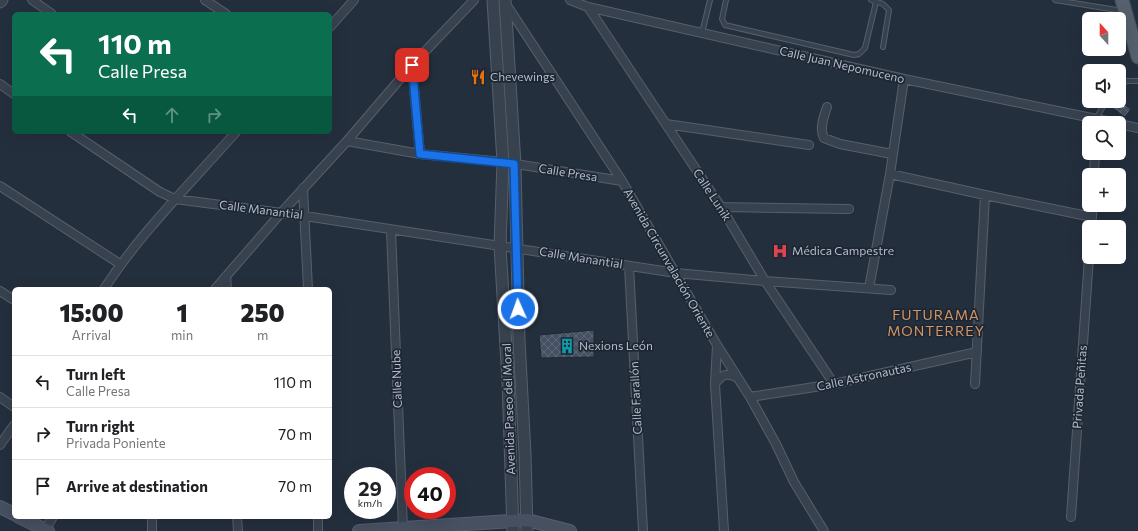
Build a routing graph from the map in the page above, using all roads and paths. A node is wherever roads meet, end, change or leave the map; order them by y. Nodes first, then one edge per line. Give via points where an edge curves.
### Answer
1 (2, 0) edge
2 (32, 0) edge
3 (205, 0) edge
4 (354, 0) edge
5 (474, 0) edge
6 (570, 0) edge
7 (710, 0) edge
8 (726, 0) edge
9 (871, 0) edge
10 (1055, 0) edge
11 (501, 1) edge
12 (0, 2) edge
13 (876, 2) junction
14 (1124, 6) edge
15 (588, 7) junction
16 (49, 12) edge
17 (223, 12) edge
18 (332, 25) edge
19 (702, 33) junction
20 (883, 47) dead end
21 (1138, 57) edge
22 (412, 65) junction
23 (904, 79) junction
24 (1126, 81) edge
25 (1138, 81) edge
26 (0, 84) edge
27 (12, 93) edge
28 (826, 107) dead end
29 (1082, 118) edge
30 (666, 124) junction
31 (1126, 125) edge
32 (1138, 128) edge
33 (74, 134) edge
34 (231, 134) edge
35 (347, 141) junction
36 (809, 145) dead end
37 (420, 154) junction
38 (892, 154) junction
39 (502, 162) junction
40 (514, 164) junction
41 (890, 174) junction
42 (622, 181) junction
43 (0, 186) edge
44 (303, 188) junction
45 (985, 195) junction
46 (175, 199) junction
47 (721, 207) junction
48 (849, 209) dead end
49 (1092, 212) edge
50 (281, 213) junction
51 (305, 216) junction
52 (1092, 217) junction
53 (1092, 220) edge
54 (391, 230) junction
55 (500, 246) junction
56 (516, 248) junction
57 (120, 264) junction
58 (1089, 264) edge
59 (629, 266) junction
60 (676, 273) junction
61 (226, 276) junction
62 (766, 281) junction
63 (105, 287) edge
64 (217, 287) edge
65 (227, 287) edge
66 (308, 287) edge
67 (869, 288) junction
68 (891, 290) dead end
69 (0, 292) edge
70 (12, 299) edge
71 (716, 345) junction
72 (977, 352) junction
73 (738, 378) junction
74 (715, 384) junction
75 (834, 384) junction
76 (975, 384) dead end
77 (0, 397) edge
78 (750, 397) junction
79 (12, 405) edge
80 (12, 428) edge
81 (0, 445) edge
82 (0, 507) edge
83 (12, 513) edge
84 (1071, 517) dead end
85 (23, 519) edge
86 (52, 519) edge
87 (152, 519) edge
88 (237, 519) edge
89 (318, 519) edge
90 (513, 525) edge
91 (527, 525) edge
92 (403, 528) junction
93 (46, 531) edge
94 (152, 531) edge
95 (238, 531) edge
96 (318, 531) edge
97 (359, 531) edge
98 (570, 531) edge
99 (643, 531) edge
100 (724, 531) edge
101 (824, 531) edge

1 - 12 street
2 - 16 street
3 - 17 street
4 - 18 street
5 - 22 street
6 - 15 street, Calle Juan Nepomuceno
7 - 19 lane
8 - 13 lane via 722,19 725,25 854,55 865,48
9 - 13 lane
10 - 14 lane
11 - 39 street, Avenida Paseo del Moral
11 - 40 street, Avenida Paseo del Moral
11 - 42 street, Avenida Circunvalación Oriente
13 - 20 lane via 889,10
14 - 21 main road
15 - 19 street, Calle Juan Nepomuceno
15 - 30 street, Calle Lunik
19 - 23 street, Calle Juan Nepomuceno
22 - 35 street
22 - 37 street
23 - 29 street, Calle Juan Nepomuceno
23 - 38 street
24 - 25 lane
26 - 27 street
28 - 38 street via 822,127 824,138 840,144
30 - 36 street
30 - 47 street, Calle Lunik
31 - 32 street
33 - 46 street, Calle Manantial via 160,192
34 - 46 street
35 - 37 street, Calle Presa
35 - 44 street
37 - 39 street, Calle Presa
38 - 41 street
39 - 40 street, Calle Presa
39 - 55 street, Avenida Paseo del Moral
40 - 42 street, Calle Presa
40 - 56 street, Avenida Paseo del Moral
41 - 45 street
41 - 67 street
42 - 60 street, Avenida Circunvalación Oriente
43 - 57 street
44 - 50 street
44 - 51 street
45 - 52 street
45 - 72 street
46 - 50 street, Calle Manantial
46 - 57 street
47 - 48 street
47 - 62 street, Calle Lunik
49 - 52 street
50 - 51 street, Calle Manantial
50 - 61 street
51 - 54 street, Calle Manantial
51 - 66 street
52 - 53 street
54 - 55 street, Calle Manantial
54 - 92 street, Calle Nube
55 - 56 street, Calle Manantial
55 - 90 street, Avenida Paseo del Moral
56 - 59 street, Calle Manantial
56 - 91 street, Avenida Paseo del Moral
57 - 63 street
58 - 84 street, Privada Peñitas
59 - 60 street, Calle Manantial
59 - 99 street, Calle Farallón
60 - 62 street, Calle Manantial
60 - 71 street, Avenida Circunvalación Oriente
61 - 64 street
61 - 65 street
62 - 67 street, Calle Manantial
62 - 75 street, Calle Lunik
67 - 68 street, Calle Manantial
69 - 70 street
71 - 73 street, Avenida Circunvalación Oriente
71 - 74 street
72 - 75 street, Calle Astronautas
72 - 76 street
73 - 74 street via 729,374 721,377
73 - 78 street, Avenida Circunvalación Oriente
74 - 100 street
75 - 78 street, Calle Astronautas
77 - 79 street
78 - 101 street, Avenida Circunvalación Oriente via 794,482
80 - 81 street
82 - 83 main road
85 - 93 main road
86 - 93 street
87 - 94 street
88 - 95 street
89 - 96 street
90 - 91 main road
90 - 92 main road
91 - 98 main road
92 - 97 main road

